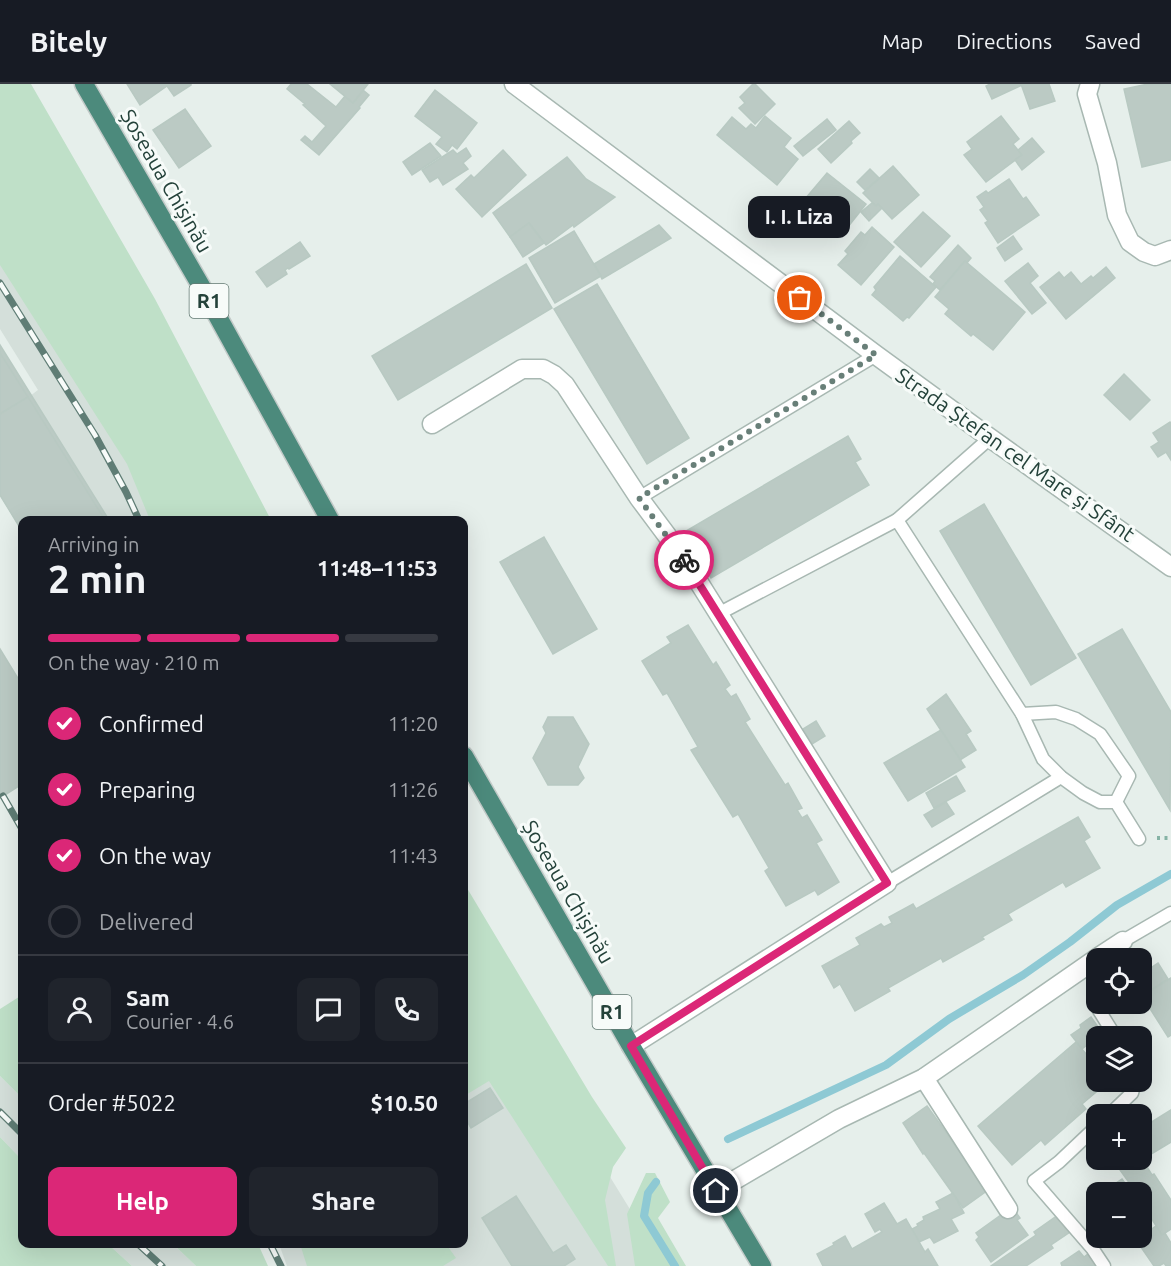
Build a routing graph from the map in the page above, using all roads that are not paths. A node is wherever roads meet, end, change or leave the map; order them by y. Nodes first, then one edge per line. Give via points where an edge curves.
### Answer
1 (84, 84) edge
2 (514, 84) edge
3 (1090, 84) edge
4 (1171, 250) edge
5 (876, 355) junction
6 (432, 423) dead end
7 (990, 438) junction
8 (639, 498) junction
9 (328, 516) edge
10 (897, 520) junction
11 (1171, 567) edge
12 (718, 614) junction
13 (1022, 714) junction
14 (468, 763) edge
15 (1061, 777) junction
16 (1116, 802) junction
17 (1139, 839) dead end
18 (887, 883) junction
19 (1171, 913) edge
20 (1122, 941) junction
21 (1112, 948) edge
22 (1115, 948) edge
23 (1086, 967) edge
24 (631, 1046) junction
25 (924, 1078) junction
26 (1132, 1092) edge
27 (1120, 1104) edge
28 (1086, 1136) edge
29 (716, 1191) junction
30 (1008, 1209) dead end
31 (762, 1266) edge
32 (1104, 1266) edge

1 - 9 highway, Șoseaua Chișinău / R1
2 - 5 street, Strada Ștefan cel Mare și Sfânt
3 - 4 street via 1087,94 1117,215 1130,242 1155,256
5 - 7 street, Strada Ștefan cel Mare și Sfânt
5 - 8 lane
6 - 8 street via 522,369 543,369 565,385
7 - 10 lane
7 - 11 street, Strada Ștefan cel Mare și Sfânt
8 - 12 street
10 - 12 lane
10 - 13 lane
12 - 18 street
13 - 15 lane via 1043,759
13 - 16 lane via 1056,712 1100,734 1129,776
14 - 24 highway, Șoseaua Chișinău / R1
15 - 16 lane via 1100,802
15 - 18 lane
16 - 17 lane
18 - 24 street
19 - 20 lane
20 - 21 street
20 - 22 lane
23 - 25 street
24 - 29 highway, Șoseaua Chișinău / R1
25 - 29 street via 839,1119
25 - 30 street
26 - 27 lane
28 - 32 lane via 1034,1181
29 - 31 highway, Șoseaua Chișinău / R1

